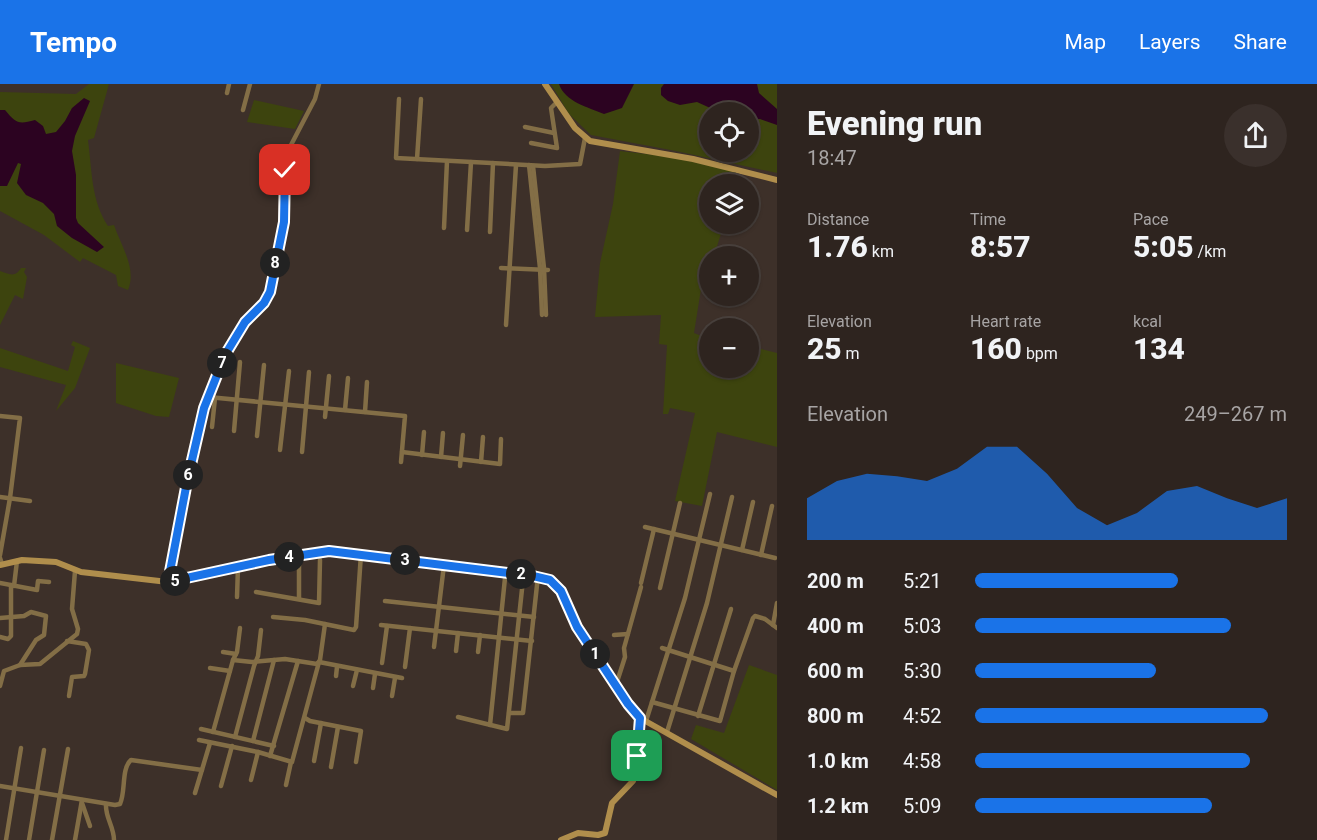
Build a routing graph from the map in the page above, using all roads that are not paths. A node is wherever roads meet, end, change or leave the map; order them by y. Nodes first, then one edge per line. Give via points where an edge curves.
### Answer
1 (229, 84) edge
2 (250, 84) edge
3 (320, 84) edge
4 (545, 84) edge
5 (227, 93) dead end
6 (399, 99) dead end
7 (421, 99) dead end
8 (556, 103) junction
9 (243, 110) dead end
10 (525, 127) dead end
11 (554, 133) junction
12 (585, 138) junction
13 (531, 143) dead end
14 (417, 159) junction
15 (447, 161) junction
16 (471, 162) junction
17 (493, 163) junction
18 (516, 165) junction
19 (531, 166) junction
20 (777, 180) edge
21 (444, 228) dead end
22 (467, 230) dead end
23 (490, 232) dead end
24 (501, 268) dead end
25 (509, 268) junction
26 (544, 270) junction
27 (544, 315) dead end
28 (506, 325) dead end
29 (240, 362) dead end
30 (264, 365) dead end
31 (289, 371) dead end
32 (309, 372) dead end
33 (329, 376) dead end
34 (348, 378) dead end
35 (368, 382) dead end
36 (208, 397) junction
37 (215, 398) junction
38 (237, 400) junction
39 (261, 402) junction
40 (285, 405) junction
41 (306, 406) junction
42 (326, 408) junction
43 (345, 410) junction
44 (365, 412) junction
45 (0, 416) edge
46 (325, 417) dead end
47 (212, 427) dead end
48 (234, 431) dead end
49 (424, 432) dead end
50 (443, 433) dead end
51 (463, 435) dead end
52 (257, 436) dead end
53 (483, 437) dead end
54 (501, 439) dead end
55 (280, 450) dead end
56 (302, 452) dead end
57 (402, 452) junction
58 (422, 455) junction
59 (441, 457) junction
60 (460, 459) junction
61 (401, 462) dead end
62 (481, 462) junction
63 (460, 466) dead end
64 (710, 494) dead end
65 (0, 496) edge
66 (732, 497) dead end
67 (10, 498) junction
68 (30, 501) dead end
69 (753, 502) dead end
70 (680, 503) dead end
71 (772, 506) dead end
72 (645, 527) dead end
73 (654, 529) junction
74 (673, 534) junction
75 (699, 540) junction
76 (720, 545) junction
77 (742, 550) junction
78 (361, 554) junction
79 (299, 555) junction
80 (761, 555) junction
81 (775, 558) dead end
82 (320, 560) dead end
83 (0, 561) edge
84 (17, 561) junction
85 (444, 565) junction
86 (238, 567) junction
87 (75, 571) junction
88 (538, 576) junction
89 (505, 578) dead end
90 (523, 580) dead end
91 (49, 582) dead end
92 (168, 582) junction
93 (0, 583) edge
94 (13, 586) junction
95 (660, 588) dead end
96 (256, 592) dead end
97 (237, 597) dead end
98 (299, 599) junction
99 (385, 602) dead end
100 (777, 603) edge
101 (439, 607) junction
102 (731, 609) dead end
103 (501, 614) junction
104 (519, 616) junction
105 (273, 617) dead end
106 (534, 617) junction
107 (0, 618) edge
108 (11, 618) junction
109 (325, 624) junction
110 (775, 626) edge
111 (240, 628) dead end
112 (410, 628) junction
113 (261, 630) dead end
114 (436, 631) junction
115 (458, 633) junction
116 (628, 634) junction
117 (480, 635) junction
118 (614, 635) dead end
119 (499, 637) junction
120 (0, 638) edge
121 (517, 639) junction
122 (67, 640) junction
123 (532, 641) junction
124 (434, 647) dead end
125 (662, 648) dead end
126 (669, 650) junction
127 (456, 651) dead end
128 (223, 652) dead end
129 (478, 652) dead end
130 (236, 654) junction
131 (690, 657) junction
132 (233, 660) junction
133 (274, 660) junction
134 (256, 661) junction
135 (298, 661) junction
136 (319, 662) junction
137 (382, 663) dead end
138 (713, 664) junction
139 (20, 665) junction
140 (337, 667) junction
141 (405, 667) dead end
142 (210, 668) dead end
143 (357, 670) junction
144 (230, 671) junction
145 (734, 671) junction
146 (375, 674) junction
147 (1, 675) edge
148 (336, 676) dead end
149 (395, 678) junction
150 (402, 678) dead end
151 (616, 685) junction
152 (0, 686) edge
153 (353, 686) dead end
154 (373, 688) dead end
155 (69, 696) dead end
156 (392, 696) dead end
157 (652, 702) junction
158 (675, 709) junction
159 (509, 713) junction
160 (698, 716) junction
161 (458, 717) dead end
162 (304, 718) junction
163 (643, 719) junction
164 (321, 723) junction
165 (490, 725) junction
166 (338, 726) junction
167 (201, 729) dead end
168 (213, 732) junction
169 (667, 732) junction
170 (235, 737) junction
171 (199, 740) dead end
172 (253, 741) junction
173 (210, 743) junction
174 (232, 746) junction
175 (274, 746) junction
176 (21, 748) dead end
177 (68, 749) dead end
178 (44, 750) dead end
179 (258, 752) junction
180 (270, 756) junction
181 (314, 761) dead end
182 (291, 762) junction
183 (356, 762) dead end
184 (331, 767) dead end
185 (202, 770) junction
186 (251, 780) dead end
187 (285, 785) dead end
188 (0, 786) edge
189 (221, 786) dead end
190 (14, 789) junction
191 (37, 792) junction
192 (195, 793) dead end
193 (777, 795) edge
194 (60, 796) junction
195 (82, 801) junction
196 (106, 804) junction
197 (90, 826) dead end
198 (0, 834) edge
199 (6, 838) edge
200 (29, 840) edge
201 (52, 840) edge
202 (75, 840) edge
203 (114, 840) edge
204 (561, 840) edge

1 - 5 street
2 - 9 street
3 - 36 street via 287,157 284,222 270,292 228,350
4 - 8 street
6 - 14 street via 396,158
7 - 14 street
8 - 11 street via 551,108
8 - 12 street
10 - 11 street
11 - 13 street via 556,148
12 - 19 street via 580,164
12 - 20 street
14 - 15 street
15 - 16 street
15 - 21 street
16 - 17 street
16 - 22 street
17 - 18 street
17 - 23 street
18 - 19 street
18 - 25 street
19 - 26 street
24 - 25 street
25 - 26 street
25 - 28 street
26 - 27 street
29 - 38 street
30 - 39 street
31 - 40 street
32 - 41 street
33 - 42 street
34 - 43 street
35 - 44 street
36 - 37 street
36 - 92 street via 198,428
37 - 38 street
37 - 47 street
38 - 39 street
38 - 48 street
39 - 40 street
39 - 52 street
40 - 41 street
40 - 55 street
41 - 42 street
41 - 56 street
42 - 43 street
42 - 46 street
43 - 44 street
44 - 57 street via 405,416
45 - 67 street via 20,418
49 - 58 street
50 - 59 street
51 - 60 street
53 - 62 street
54 - 62 street via 500,464
57 - 58 street
57 - 61 street
58 - 59 street
59 - 60 street
60 - 62 street
60 - 63 street
64 - 75 street
65 - 67 street
66 - 76 street
67 - 68 street
67 - 83 street
69 - 77 street
70 - 74 street
71 - 80 street
72 - 73 street
73 - 74 street
73 - 116 street
74 - 75 street
74 - 95 street
75 - 76 street
75 - 126 street
76 - 77 street
76 - 131 street via 708,603
77 - 80 street
78 - 79 street via 329,551
78 - 85 street
78 - 109 street via 355,629
79 - 86 street
79 - 98 street
80 - 81 street
82 - 98 street via 319,603
83 - 84 street
84 - 87 street via 56,562
84 - 94 street
85 - 88 street
85 - 101 street
86 - 92 street
86 - 97 street
87 - 92 street
87 - 122 street via 72,609 78,629
88 - 106 street
88 - 151 street via 550,580 561,591 577,627
89 - 103 street
90 - 104 street
91 - 94 street via 38,581 37,590
93 - 94 street
94 - 108 street
96 - 98 street
99 - 101 street
100 - 110 street
101 - 103 street
101 - 114 street
102 - 138 street
103 - 104 street
103 - 119 street
104 - 106 street
104 - 121 street
105 - 109 street
106 - 123 street
107 - 108 street
108 - 120 street via 10,636
108 - 139 street via 31,612 46,616 44,635 36,640
109 - 136 street
110 - 145 street via 760,617 753,618
111 - 130 street
112 - 114 street
112 - 137 street via 384,625
112 - 141 street
113 - 134 street
114 - 115 street
114 - 124 street
115 - 117 street
115 - 127 street
116 - 118 street
116 - 151 street
117 - 119 street
117 - 129 street
119 - 121 street
119 - 165 street
121 - 123 street
121 - 159 street
122 - 139 street via 40,664
122 - 155 street via 86,644 89,650 86,672 84,676 72,677
123 - 159 street via 523,713
125 - 126 street
126 - 131 street
126 - 157 street
128 - 130 street
130 - 132 street
131 - 138 street
131 - 158 street
132 - 134 street
132 - 144 street
133 - 134 street
133 - 135 street
133 - 172 street
134 - 170 street
135 - 136 street
135 - 175 street
136 - 140 street
136 - 162 street
138 - 145 street
138 - 160 street
139 - 147 street
140 - 143 street
140 - 148 street
142 - 144 street
143 - 146 street
143 - 153 street
144 - 168 street
145 - 160 street via 722,719
146 - 149 street
146 - 154 street
147 - 152 street
149 - 150 street
149 - 156 street
151 - 163 street
157 - 158 street
157 - 163 street
158 - 160 street
158 - 169 street
159 - 165 street via 507,729
161 - 165 street
162 - 164 street
162 - 182 street
163 - 169 street
163 - 204 street via 636,773 612,803 605,833 578,833
164 - 166 street
164 - 181 street
166 - 183 street via 361,730
166 - 184 street
167 - 168 street
168 - 170 street
169 - 193 street
170 - 172 street
171 - 173 street
172 - 175 street
173 - 174 street
173 - 185 street
174 - 179 street
174 - 189 street
175 - 180 street
176 - 190 street
177 - 194 street
178 - 191 street
179 - 180 street
179 - 186 street
180 - 182 street
182 - 187 street
185 - 192 street
185 - 196 street via 131,760 120,804
188 - 190 street
190 - 191 street
190 - 199 street
191 - 194 street
191 - 200 street
194 - 195 street
194 - 201 street
195 - 196 street
195 - 197 street
195 - 202 street
196 - 203 street
198 - 199 street

